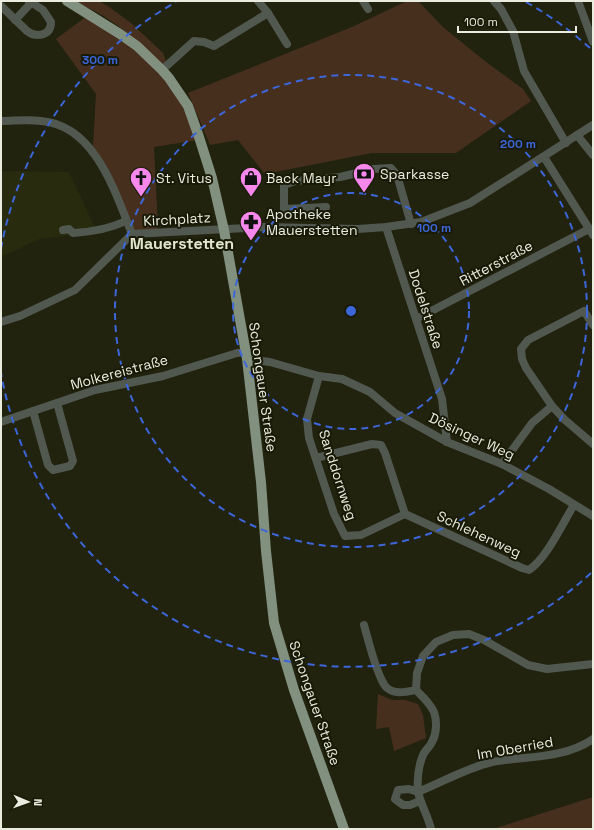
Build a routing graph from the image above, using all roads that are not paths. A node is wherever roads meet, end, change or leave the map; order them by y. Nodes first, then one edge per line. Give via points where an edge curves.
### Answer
1 (67, 1) edge
2 (258, 1) edge
3 (363, 1) edge
4 (494, 1) edge
5 (578, 1) edge
6 (30, 2) edge
7 (1, 6) edge
8 (368, 9) dead end
9 (268, 13) junction
10 (15, 20) junction
11 (593, 42) edge
12 (287, 44) dead end
13 (162, 70) junction
14 (1, 121) edge
15 (593, 125) edge
16 (578, 135) junction
17 (566, 143) junction
18 (593, 155) edge
19 (544, 156) junction
20 (326, 207) dead end
21 (126, 221) junction
22 (411, 224) junction
23 (386, 227) junction
24 (63, 230) dead end
25 (224, 230) junction
26 (591, 232) edge
27 (132, 234) junction
28 (416, 319) junction
29 (1, 322) edge
30 (593, 325) edge
31 (246, 355) junction
32 (319, 376) junction
33 (56, 403) junction
34 (552, 406) junction
35 (33, 411) junction
36 (1, 422) edge
37 (447, 442) junction
38 (593, 444) edge
39 (316, 458) junction
40 (502, 464) junction
41 (574, 505) junction
42 (405, 514) junction
43 (593, 516) edge
44 (364, 625) dead end
45 (593, 664) edge
46 (416, 690) junction
47 (593, 739) edge
48 (419, 796) junction
49 (344, 829) edge
50 (431, 829) edge

1 - 13 main road, Schongauer Straße via 137,46
2 - 9 street
3 - 8 street
4 - 17 street via 502,9 513,31 524,71
5 - 11 street
6 - 10 street
6 - 10 street via 46,14 51,22 50,28 36,36
7 - 10 street
9 - 12 street
9 - 13 street via 214,46 194,41
13 - 25 main road, Schongauer Straße via 188,106 212,178
14 - 21 street via 42,120 62,126 78,135 92,150 110,180
15 - 16 street, Kirchplatz
16 - 17 street, Kirchplatz
16 - 18 street
17 - 19 street, Kirchplatz
19 - 22 street, Kirchplatz via 470,203
19 - 26 street
20 - 22 street via 284,209 284,185 295,181 340,177 391,168 397,175
21 - 24 street via 111,228 92,231 73,233 69,229
21 - 27 street
22 - 23 street, Kirchplatz
23 - 25 street, Kirchplatz via 264,227
23 - 28 street, Dodelstraße
25 - 27 street, Kirchplatz
25 - 31 main road, Schongauer Straße
26 - 28 street, Ritterstraße
27 - 29 street via 75,290 20,316
28 - 37 street, Dodelstraße via 442,399
30 - 34 street via 584,311 528,340 521,349 526,368
31 - 32 street, Dösinger Weg
31 - 33 street, Molkereistraße via 237,353 163,376 95,390
31 - 49 main road, Schongauer Straße via 262,482 274,623 294,690
32 - 37 street, Dösinger Weg via 342,379 370,392 395,413
32 - 39 street, Sanddornweg via 307,419
33 - 35 street, Molkereistraße
33 - 35 street via 73,462 70,466 53,470 48,465
34 - 38 street
34 - 40 street via 532,423
35 - 36 street, Molkereistraße
37 - 40 street, Dösinger Weg
39 - 42 street via 372,444 381,445
39 - 42 street, Sanddornweg via 334,514 345,536 360,535
40 - 41 street, Dösinger Weg via 550,489
41 - 42 street, Schlehenweg via 545,553 529,570
41 - 43 street, Dösinger Weg
44 - 46 street via 379,674 386,687 396,692
45 - 46 street via 547,669 534,667 469,634 453,635 436,642 423,656 417,673
46 - 48 street via 430,706 436,720 432,742 423,754 418,771
47 - 48 street, Im Oberried via 583,746 561,754 492,763 466,770
48 - 50 street

